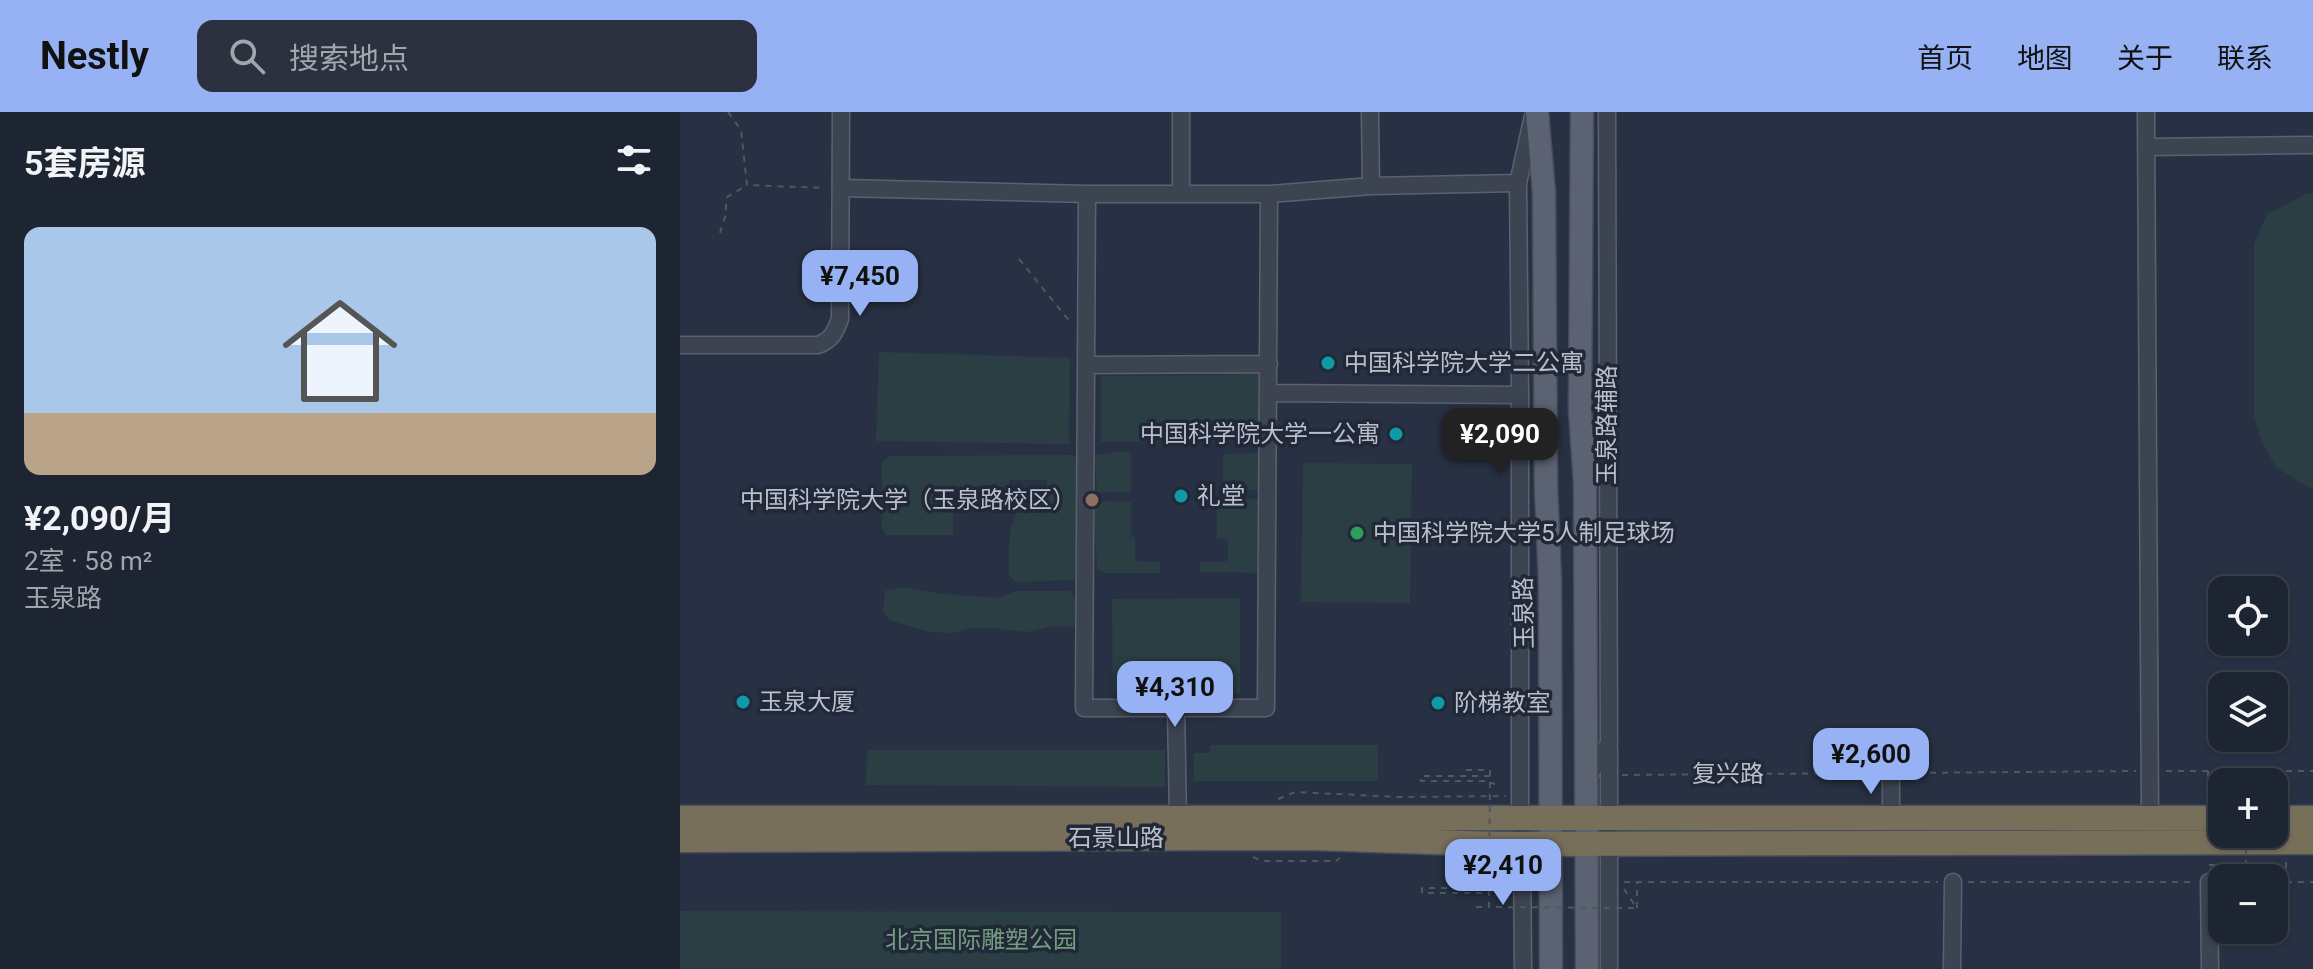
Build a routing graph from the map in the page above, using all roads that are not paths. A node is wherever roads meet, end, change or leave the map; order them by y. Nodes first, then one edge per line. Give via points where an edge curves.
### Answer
1 (841, 112) edge
2 (1181, 112) edge
3 (1370, 112) edge
4 (1535, 112) edge
5 (1582, 112) edge
6 (1607, 112) edge
7 (2146, 112) edge
8 (2313, 145) edge
9 (2147, 147) junction
10 (1518, 183) junction
11 (1371, 186) junction
12 (842, 188) junction
13 (1087, 194) junction
14 (1181, 194) junction
15 (1269, 194) junction
16 (680, 345) edge
17 (1269, 364) junction
18 (1086, 365) junction
19 (1269, 393) junction
20 (1520, 395) junction
21 (1520, 424) junction
22 (1546, 488) junction
23 (1176, 709) junction
24 (1891, 773) road end
25 (1598, 777) junction
26 (1520, 808) junction
27 (680, 818) edge
28 (1891, 818) junction
29 (2150, 818) junction
30 (2208, 818) edge
31 (2288, 818) edge
32 (2313, 818) edge
33 (1178, 819) junction
34 (1597, 819) junction
35 (1551, 820) junction
36 (680, 840) edge
37 (2313, 842) edge
38 (1522, 844) junction
39 (1551, 844) junction
40 (1597, 844) junction
41 (1953, 882) road end
42 (2210, 944) edge
43 (1523, 969) edge
44 (1551, 969) edge
45 (1587, 969) edge
46 (1609, 969) edge
47 (1952, 969) edge
48 (2210, 969) edge

1 - 12 street
2 - 14 street
3 - 11 street
4 - 10 street
4 - 22 main road, 玉泉路 via 1544,193
5 - 25 main road via 1580,410
6 - 25 street, 玉泉路辅路 via 1609,743
7 - 9 street
8 - 9 street
9 - 29 street
10 - 11 street
10 - 20 street
11 - 15 street
12 - 13 street
12 - 16 street via 840,319 828,342
13 - 14 street
13 - 18 street
14 - 15 street
15 - 17 street
17 - 18 street
17 - 19 street
18 - 23 street via 1084,708
19 - 20 street
19 - 23 street via 1266,708
20 - 21 street
21 - 22 street
21 - 26 street
22 - 35 main road, 玉泉路
23 - 33 street
24 - 28 street
25 - 34 main road
26 - 33 highway, 石景山路
26 - 35 highway, 石景山路
26 - 38 street
27 - 33 highway, 石景山路
28 - 29 highway, 复兴路
28 - 34 highway, 复兴路
29 - 30 highway, 复兴路
31 - 32 highway
34 - 35 highway, 复兴路
34 - 40 main road
35 - 39 main road, 玉泉路
36 - 38 highway, 石景山路 via 1315,838
37 - 40 highway
38 - 39 highway, 石景山路
38 - 43 street
39 - 40 highway, 石景山路
39 - 44 main road, 玉泉路
40 - 45 main road
40 - 46 street via 1615,884
41 - 47 street
42 - 48 street

